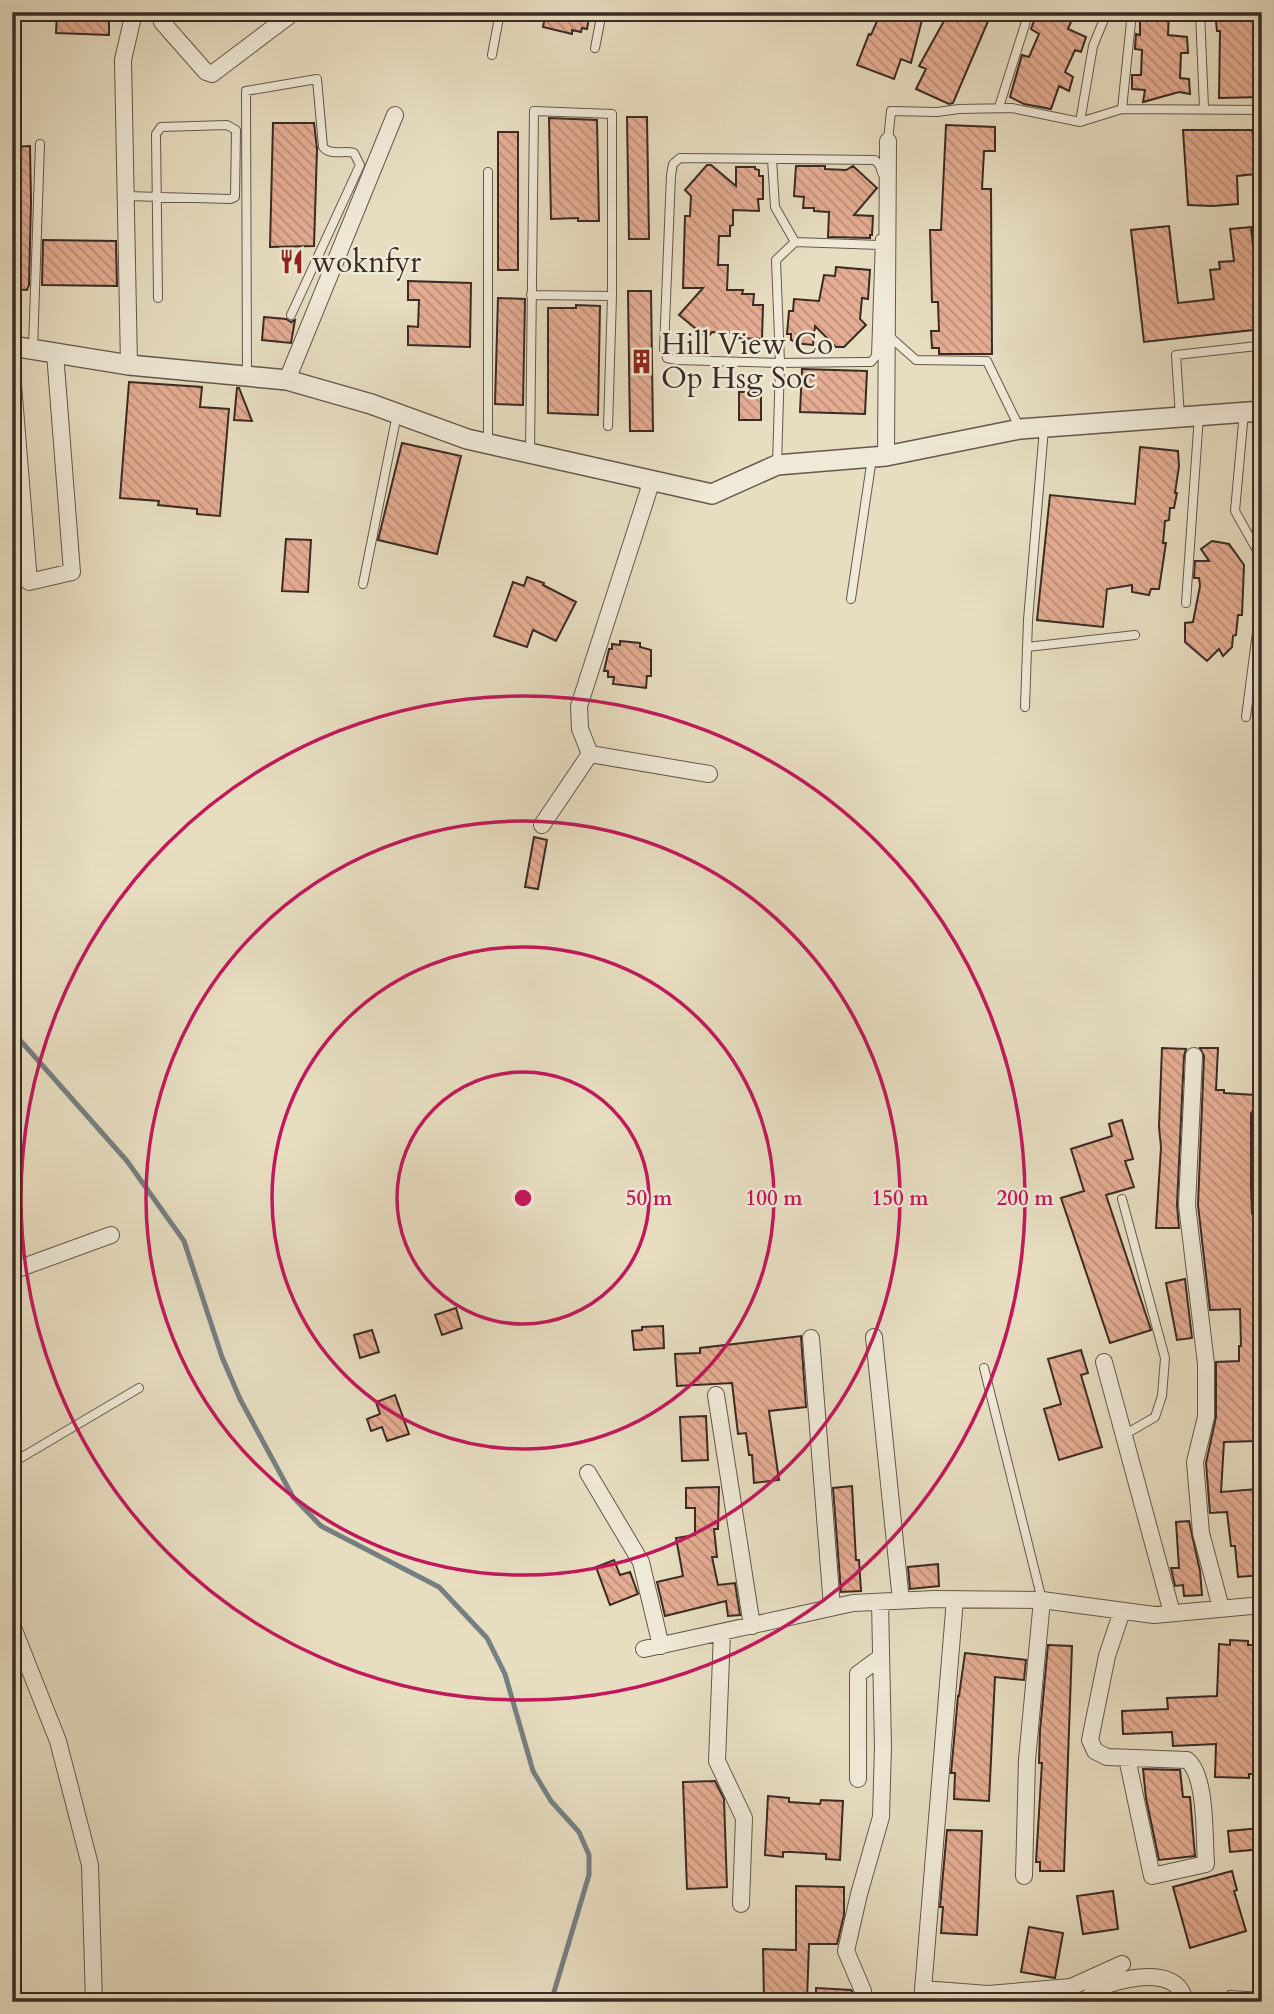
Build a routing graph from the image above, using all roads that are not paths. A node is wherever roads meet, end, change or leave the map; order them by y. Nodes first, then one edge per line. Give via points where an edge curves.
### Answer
1 (166, 12) edge
2 (294, 12) edge
3 (500, 12) edge
4 (602, 12) edge
5 (1029, 12) edge
6 (1107, 12) edge
7 (1132, 12) edge
8 (1200, 12) edge
9 (134, 13) edge
10 (595, 48) dead end
11 (492, 55) dead end
12 (999, 107) junction
13 (1122, 108) junction
14 (1204, 108) junction
15 (1262, 110) edge
16 (395, 115) dead end
17 (1080, 122) junction
18 (888, 141) joint
19 (40, 144) dead end
20 (772, 159) junction
21 (488, 172) dead end
22 (126, 196) junction
23 (157, 196) junction
24 (795, 242) junction
25 (880, 245) junction
26 (531, 295) junction
27 (612, 296) junction
28 (158, 298) dead end
29 (291, 315) dead end
30 (886, 333) junction
31 (12, 346) edge
32 (1257, 346) dead end
33 (33, 349) junction
34 (55, 353) junction
35 (780, 363) junction
36 (129, 365) junction
37 (12, 372) edge
38 (247, 376) junction
39 (287, 380) junction
40 (1253, 411) edge
41 (397, 414) junction
42 (1190, 416) junction
43 (608, 426) dead end
44 (1044, 426) junction
45 (1020, 429) junction
46 (488, 444) junction
47 (530, 453) junction
48 (879, 457) junction
49 (776, 465) junction
50 (652, 480) junction
51 (1262, 559) edge
52 (363, 584) dead end
53 (1262, 594) edge
54 (852, 599) dead end
55 (1186, 603) dead end
56 (1135, 635) dead end
57 (1027, 647) junction
58 (1025, 707) dead end
59 (1246, 717) dead end
60 (590, 754) junction
61 (709, 774) dead end
62 (541, 825) dead end
63 (1194, 1056) dead end
64 (1262, 1114) edge
65 (1262, 1188) edge
66 (1122, 1199) dead end
67 (111, 1235) dead end
68 (12, 1271) edge
69 (874, 1337) dead end
70 (811, 1338) dead end
71 (1104, 1362) dead end
72 (984, 1368) dead end
73 (139, 1388) dead end
74 (716, 1395) dead end
75 (1124, 1435) junction
76 (12, 1463) edge
77 (588, 1474) dead end
78 (955, 1600) junction
79 (1042, 1600) junction
80 (901, 1601) junction
81 (880, 1602) junction
82 (1262, 1605) edge
83 (832, 1607) junction
84 (1221, 1608) junction
85 (1122, 1611) junction
86 (1172, 1613) junction
87 (12, 1625) edge
88 (752, 1626) junction
89 (722, 1632) junction
90 (661, 1646) junction
91 (644, 1649) dead end
92 (881, 1657) junction
93 (1127, 1758) junction
94 (858, 1779) dead end
95 (1024, 1876) dead end
96 (741, 1904) dead end
97 (1122, 1964) dead end
98 (863, 1992) dead end
99 (923, 1995) edge
100 (1262, 1997) edge
101 (94, 2002) edge
102 (1083, 2002) edge
103 (1185, 2002) edge
104 (1225, 2002) edge

1 - 2 street via 162,22 212,74
3 - 11 lane
4 - 10 lane
5 - 12 lane
6 - 17 lane via 1093,46
7 - 13 lane
8 - 14 lane
9 - 22 street via 123,60
12 - 17 lane
12 - 18 lane via 891,111
13 - 14 lane
13 - 17 lane
14 - 15 lane
16 - 39 street
18 - 30 street
19 - 33 lane
20 - 24 lane via 775,207
20 - 25 lane via 875,160 882,173
20 - 35 lane via 680,158 673,164 664,349 667,358 677,360
21 - 46 lane
22 - 23 lane
22 - 36 street
23 - 23 lane via 234,197 236,131 232,127 161,127
23 - 28 lane
24 - 25 lane
24 - 35 lane via 776,260
25 - 35 lane via 876,356 871,362
26 - 27 lane
26 - 27 lane via 534,111 612,114
26 - 47 lane
27 - 43 lane
29 - 38 lane via 360,165 354,153 323,147 317,79 246,91
30 - 45 lane via 916,360 988,361
30 - 48 street
31 - 33 street
32 - 42 lane via 1176,355
33 - 34 street
34 - 36 street
34 - 37 street via 72,572 29,582
35 - 49 lane
36 - 38 street
38 - 39 street
39 - 41 street
40 - 42 street
40 - 51 lane via 1235,510
41 - 46 street
41 - 52 lane
42 - 44 street
42 - 55 lane
44 - 45 street
44 - 57 lane
45 - 48 street
46 - 47 street
47 - 50 street
48 - 49 street
48 - 54 lane
49 - 50 street via 712,494
50 - 60 street via 579,706 580,729
53 - 59 lane
56 - 57 lane
57 - 58 lane
60 - 61 street
60 - 62 street
63 - 84 street via 1187,1205 1206,1364 1206,1417 1195,1462 1201,1533
64 - 65 street
66 - 75 lane via 1164,1358 1162,1396 1155,1417
67 - 68 street
69 - 80 street
70 - 83 street
71 - 75 street
72 - 79 lane
73 - 76 lane
74 - 88 street
75 - 86 street
77 - 90 street via 641,1562
78 - 79 street
78 - 80 street
78 - 99 street
79 - 85 street
79 - 95 street via 1027,1760
80 - 81 street
81 - 83 street
81 - 92 street
82 - 84 street
83 - 88 street
84 - 86 street
85 - 86 street
85 - 93 street via 1090,1740 1095,1752
87 - 101 street via 58,1741 90,1865
88 - 89 street
89 - 90 street
89 - 96 street via 717,1761 744,1818
90 - 91 street
92 - 94 street via 858,1674
92 - 98 street via 881,1817 846,1951
93 - 93 street via 1187,1760 1194,1765 1200,1781 1206,1864 1152,1876
97 - 99 street via 1071,1987
100 - 104 lane via 1230,1995
102 - 103 street via 1108,1984 1163,1977 1184,1993

